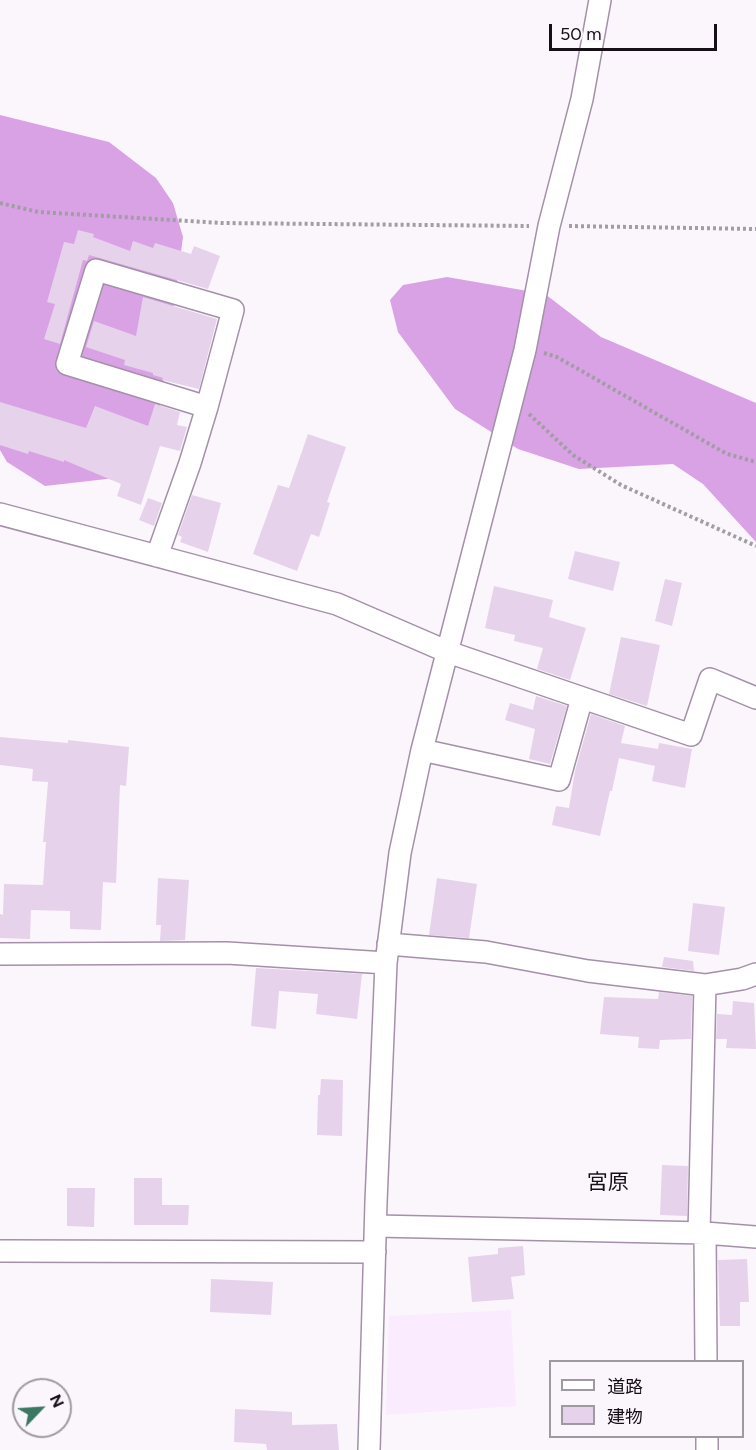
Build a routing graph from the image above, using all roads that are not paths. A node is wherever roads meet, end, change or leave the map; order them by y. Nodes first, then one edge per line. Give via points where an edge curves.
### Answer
1 (600, 0) edge
2 (207, 407) junction
3 (0, 514) edge
4 (158, 556) junction
5 (448, 652) junction
6 (582, 698) junction
7 (756, 698) edge
8 (422, 750) junction
9 (0, 954) edge
10 (387, 954) junction
11 (756, 974) edge
12 (705, 985) junction
13 (376, 1226) junction
14 (702, 1233) junction
15 (756, 1237) edge
16 (0, 1251) edge
17 (375, 1252) junction
18 (706, 1360) edge
19 (369, 1450) edge

1 - 5 street via 582,99 549,226 525,350
2 - 2 street via 234,309 96,270 67,364
2 - 4 street
3 - 4 street
4 - 5 street via 337,604
5 - 6 street
5 - 8 street
6 - 7 street via 691,735 710,679
6 - 8 street via 559,780
8 - 10 street via 400,853
9 - 10 street
10 - 12 street via 486,952 588,971
10 - 13 street
11 - 12 street
12 - 14 street
13 - 14 street
13 - 17 street
14 - 15 street
14 - 18 street
16 - 17 street
17 - 19 street

